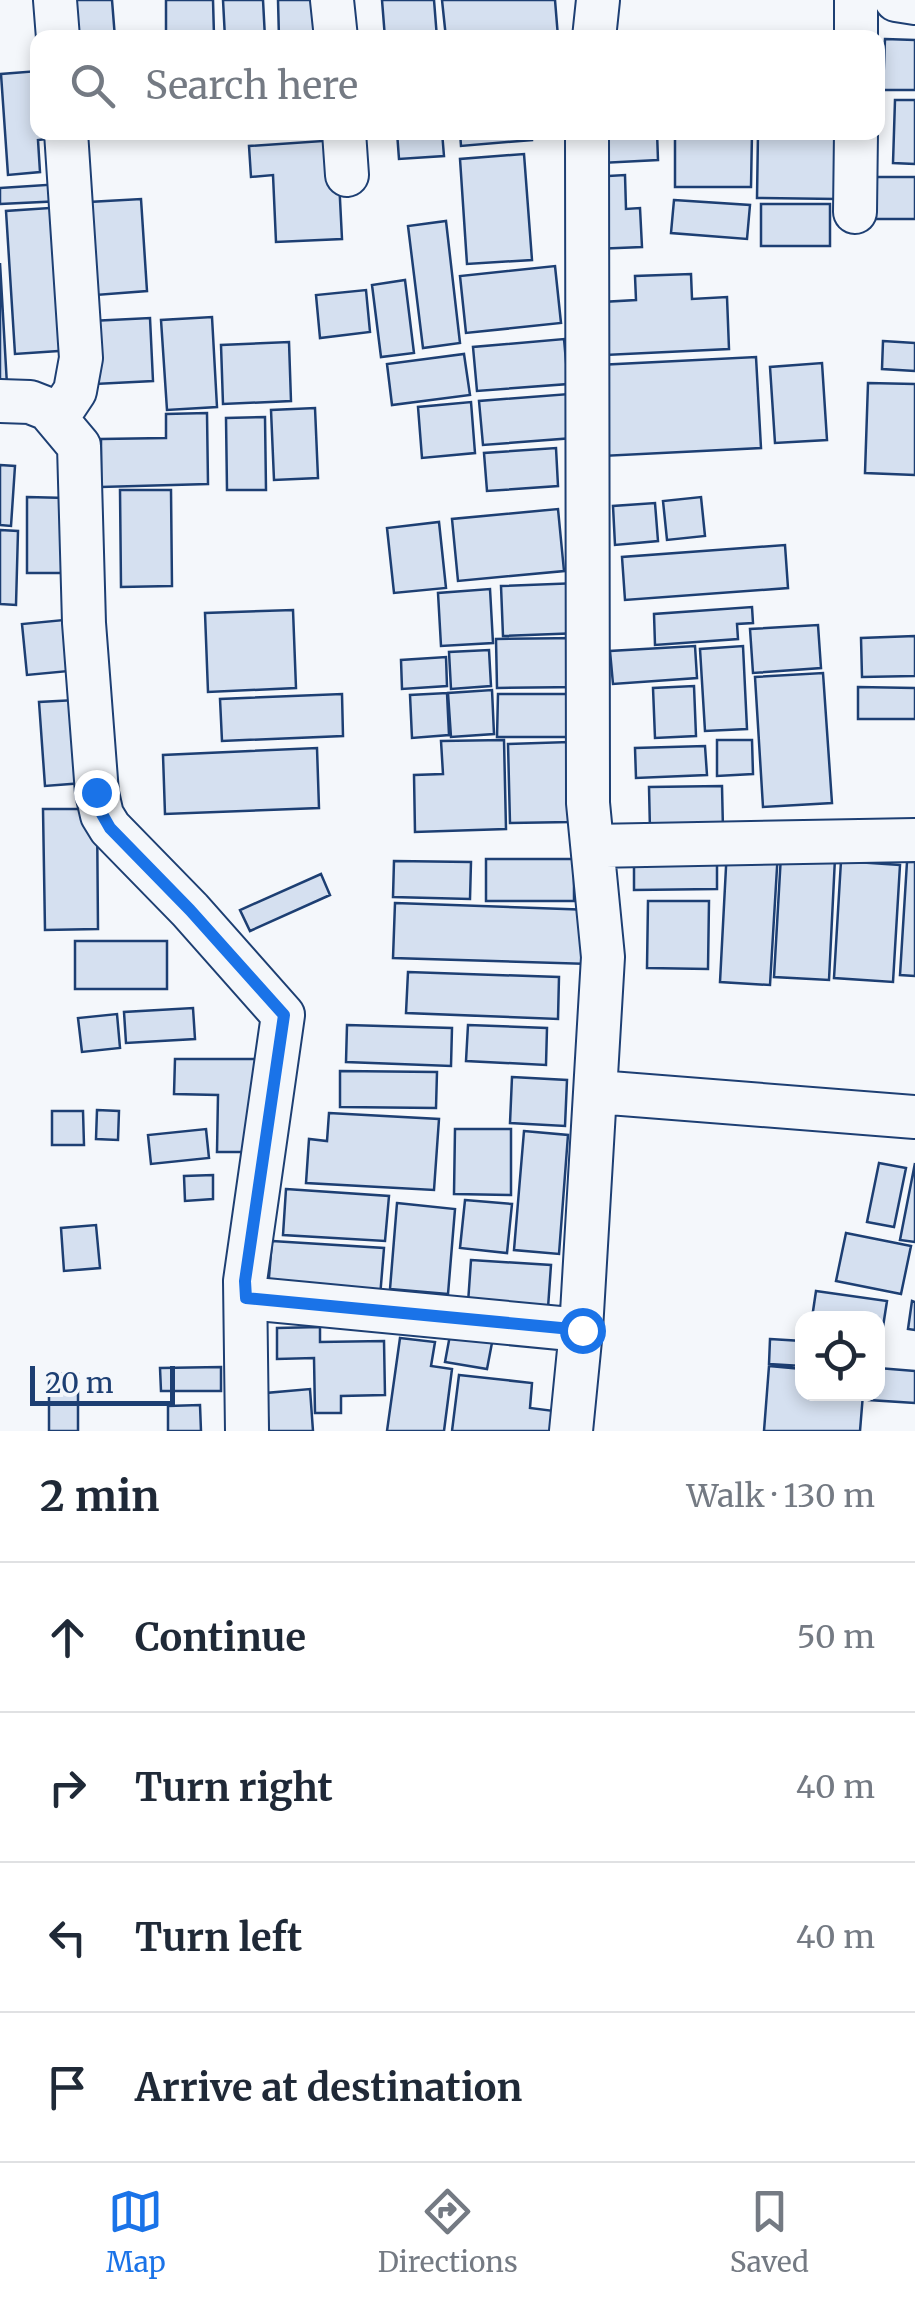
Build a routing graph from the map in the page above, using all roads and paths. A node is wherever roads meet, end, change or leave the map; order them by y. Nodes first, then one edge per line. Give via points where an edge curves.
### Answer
1 (55, 0) edge
2 (332, 0) edge
3 (598, 0) edge
4 (856, 0) edge
5 (896, 0) edge
6 (915, 4) edge
7 (57, 30) edge
8 (335, 30) edge
9 (595, 30) edge
10 (856, 30) edge
11 (67, 140) edge
12 (345, 140) edge
13 (587, 140) edge
14 (856, 140) edge
15 (347, 175) dead end
16 (856, 212) dead end
17 (0, 401) edge
18 (57, 418) junction
19 (915, 840) edge
20 (594, 846) junction
21 (597, 1092) junction
22 (915, 1117) edge
23 (246, 1298) junction
24 (582, 1330) junction
25 (247, 1431) edge
26 (572, 1431) edge

1 - 7 street
2 - 8 street
3 - 9 street
4 - 10 street
5 - 6 street
11 - 18 street via 81,358 75,391
12 - 15 street
13 - 20 street via 588,783
14 - 16 street
17 - 18 street via 30,402
18 - 23 street via 79,446 84,623 102,814 284,1015
19 - 20 street
20 - 21 street via 603,958
21 - 22 street
21 - 24 street
23 - 24 street
23 - 25 street
24 - 26 street

